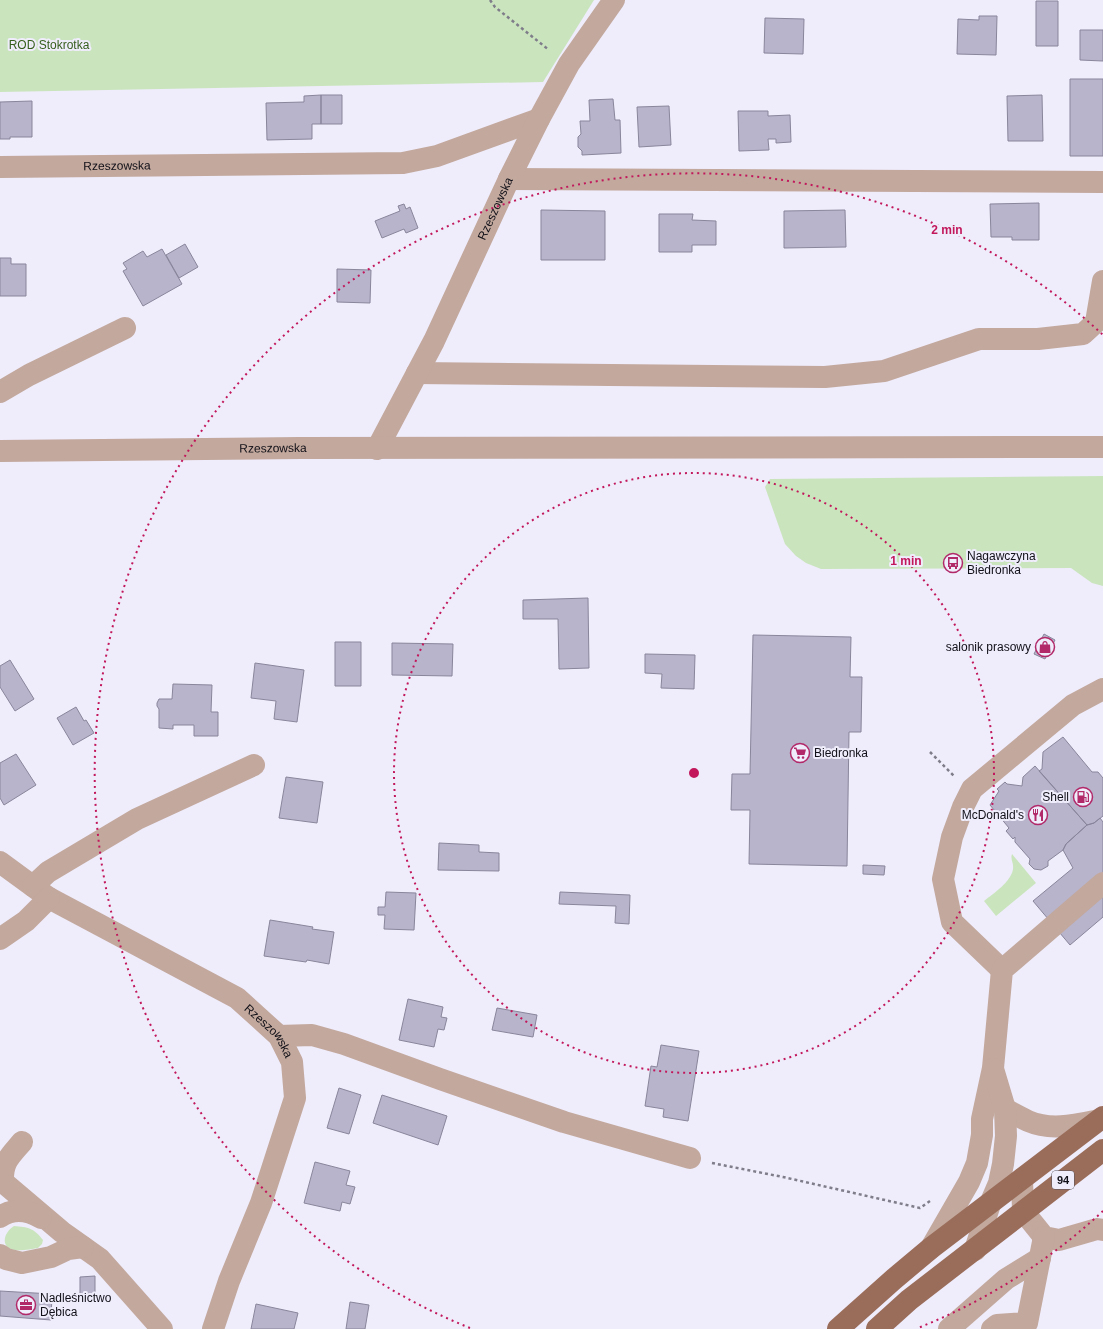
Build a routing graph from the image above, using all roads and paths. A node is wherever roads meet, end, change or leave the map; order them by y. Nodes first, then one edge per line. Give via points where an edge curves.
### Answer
1 (490, 0) edge
2 (614, 0) edge
3 (562, 59) junction
4 (538, 119) junction
5 (0, 167) edge
6 (509, 179) junction
7 (1103, 182) edge
8 (1103, 281) edge
9 (125, 328) dead end
10 (417, 373) junction
11 (0, 392) edge
12 (1103, 447) edge
13 (376, 449) junction
14 (0, 451) edge
15 (1103, 689) edge
16 (930, 752) dead end
17 (254, 765) dead end
18 (959, 781) dead end
19 (0, 862) edge
20 (1103, 883) edge
21 (41, 892) junction
22 (0, 939) edge
23 (1002, 970) junction
24 (280, 1036) junction
25 (993, 1068) junction
26 (1005, 1109) junction
27 (1101, 1119) edge
28 (22, 1142) dead end
29 (1103, 1150) edge
30 (690, 1158) joint
31 (1022, 1179) junction
32 (931, 1200) dead end
33 (990, 1204) junction
34 (1024, 1211) junction
35 (0, 1217) edge
36 (1103, 1230) edge
37 (62, 1232) junction
38 (83, 1247) junction
39 (931, 1248) junction
40 (1042, 1248) junction
41 (975, 1250) junction
42 (0, 1255) edge
43 (162, 1329) edge
44 (213, 1329) edge
45 (838, 1329) edge
46 (876, 1329) edge
47 (950, 1329) edge
48 (992, 1329) edge

1 - 3 path via 495,7
2 - 3 street
3 - 4 street
4 - 5 street, Rzeszowska via 437,156 402,164
4 - 6 street, Rzeszowska
6 - 7 street
6 - 10 street, Rzeszowska
8 - 10 street via 1096,322 1083,334 1038,339 979,339 884,371 825,377
9 - 11 street
10 - 13 street, Rzeszowska
12 - 13 street
13 - 14 street, Rzeszowska
15 - 23 street via 1073,705 972,790 952,836 943,879 952,922
16 - 18 path
17 - 21 street via 137,819 48,872
19 - 21 street, Rzeszowska
20 - 23 street
21 - 22 street via 26,921
21 - 24 street, Rzeszowska via 237,998
23 - 25 street
24 - 30 street via 312,1035 344,1044 564,1122
24 - 44 street, Rzeszowska via 292,1062 295,1098 261,1203
25 - 26 street
25 - 39 street via 982,1120 977,1163 969,1182
26 - 27 street via 1028,1121 1047,1126 1069,1126
26 - 33 street via 1003,1164 999,1183
27 - 31 main road, 94
28 - 37 street via 5,1161 3,1182
29 - 34 main road, 94
30 - 32 path via 920,1208
31 - 33 main road, 94
31 - 34 street
33 - 39 main road, 94
33 - 41 street
34 - 40 street
34 - 41 main road, 94
35 - 37 street via 5,1213 20,1210 38,1216
36 - 40 street via 1097,1229 1059,1240
37 - 38 street
38 - 42 street via 22,1263
38 - 43 street via 100,1259
39 - 45 main road, 94
40 - 47 street
40 - 48 street via 1027,1323 997,1325
41 - 46 main road, 94 via 909,1300

